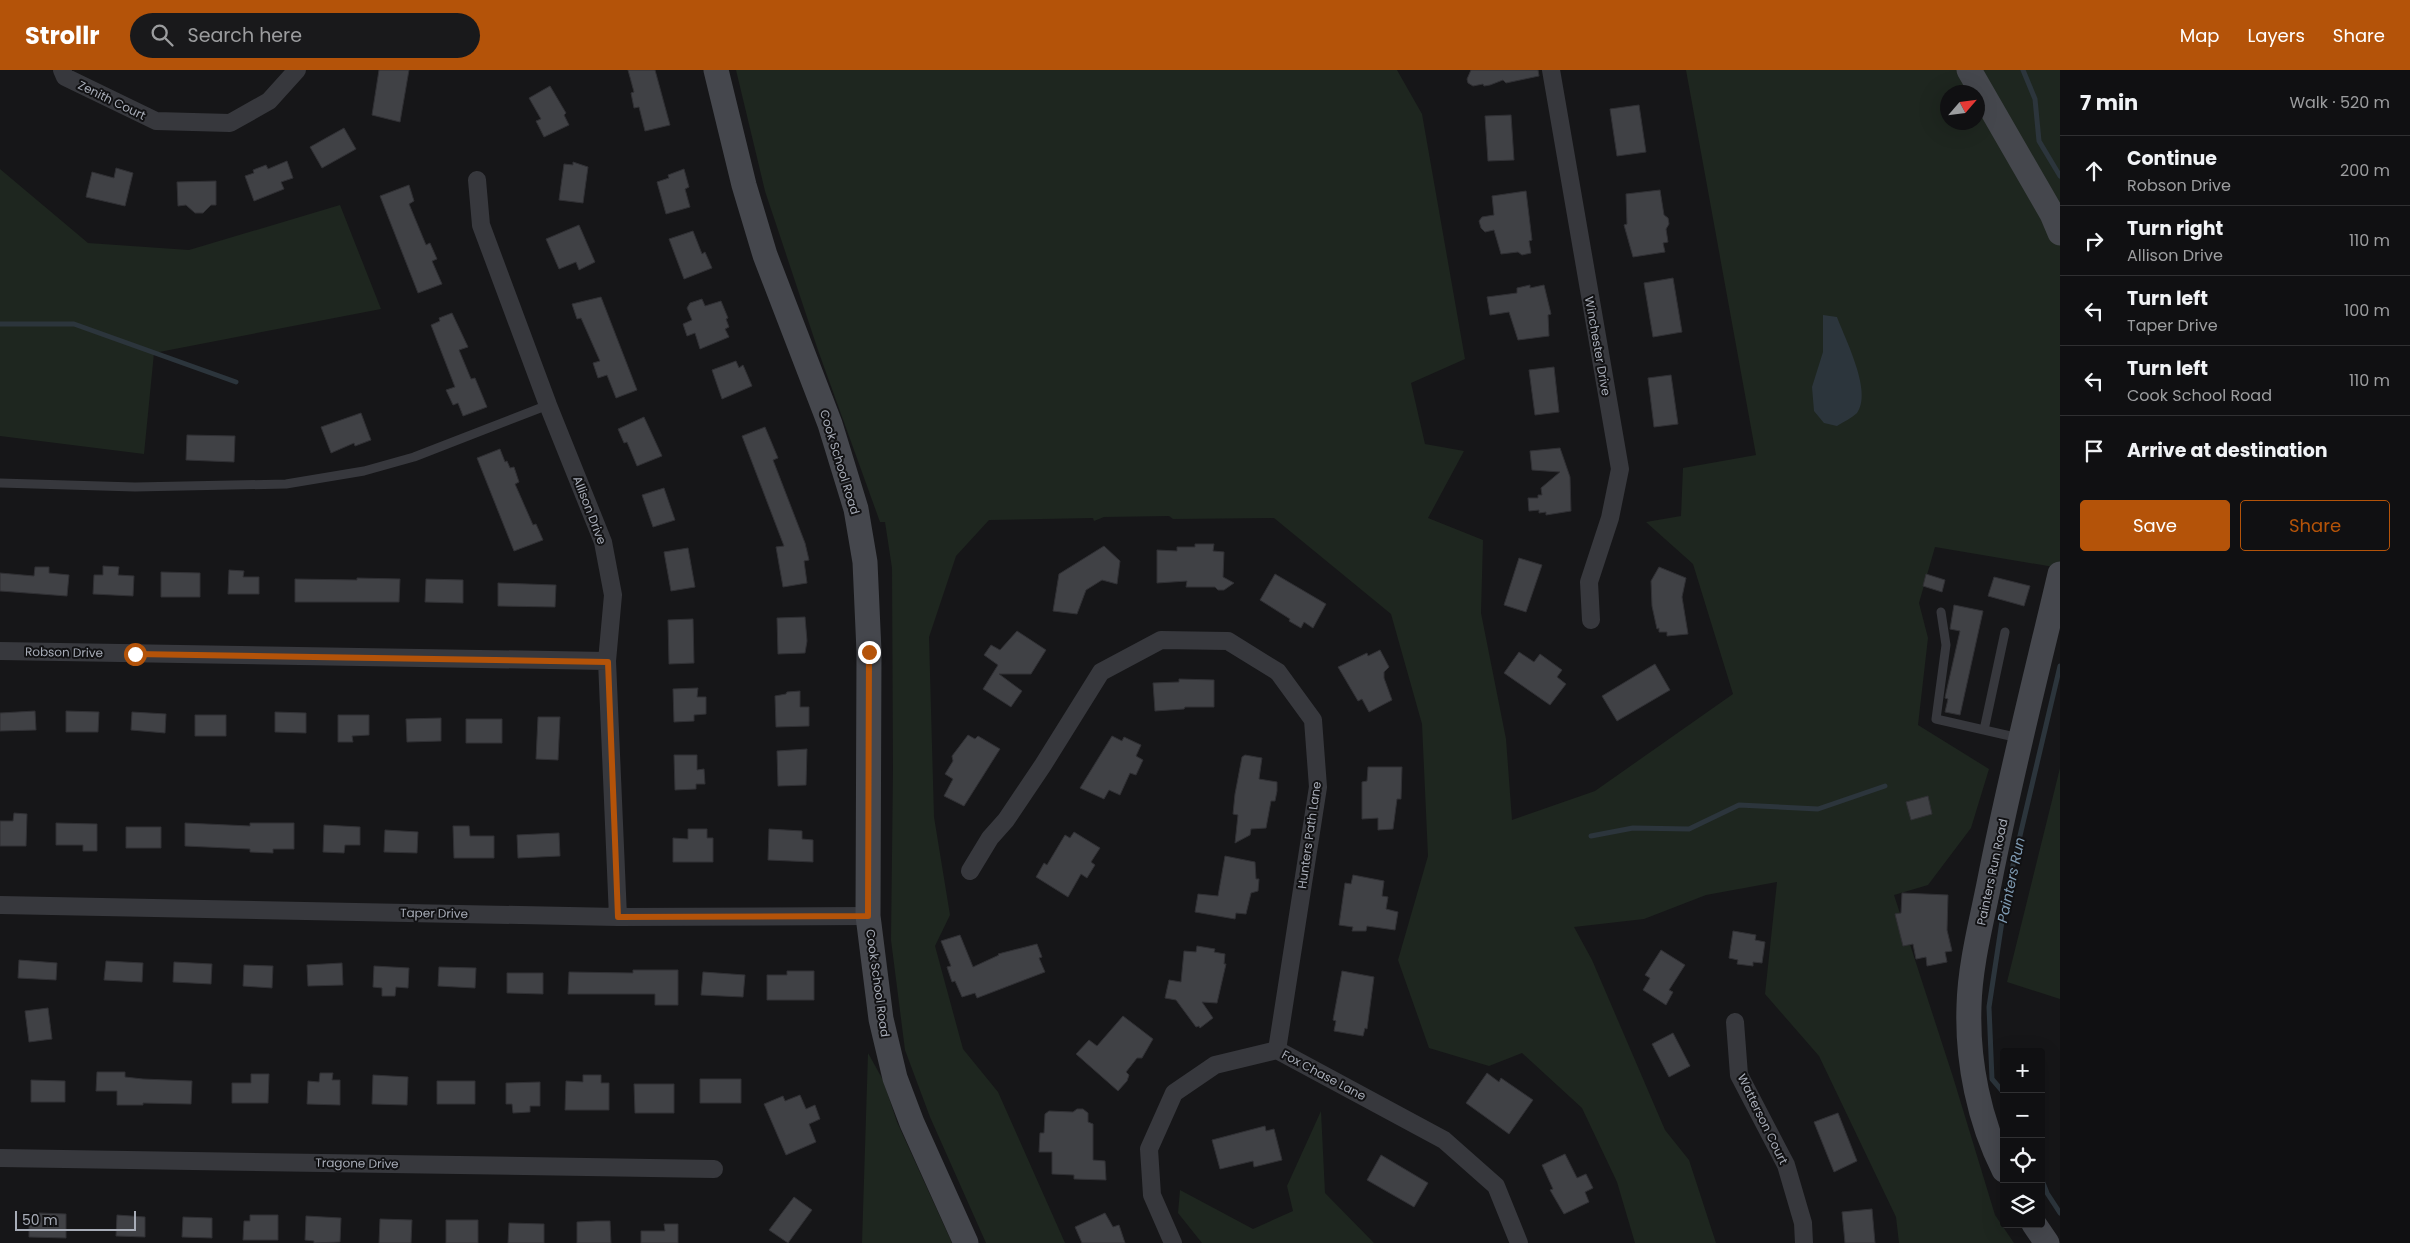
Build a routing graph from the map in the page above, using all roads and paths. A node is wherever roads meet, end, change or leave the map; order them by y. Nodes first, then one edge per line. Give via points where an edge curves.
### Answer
1 (62, 70) edge
2 (297, 70) edge
3 (716, 70) edge
4 (1551, 70) edge
5 (1969, 70) edge
6 (477, 180) dead end
7 (2060, 233) edge
8 (548, 405) junction
9 (0, 483) edge
10 (2060, 574) edge
11 (1941, 612) dead end
12 (1591, 620) dead end
13 (2005, 632) dead end
14 (0, 651) edge
15 (608, 662) junction
16 (1984, 730) junction
17 (2022, 738) junction
18 (970, 871) dead end
19 (0, 905) edge
20 (868, 916) junction
21 (618, 917) junction
22 (1735, 1022) dead end
23 (1277, 1050) junction
24 (0, 1158) edge
25 (2000, 1162) edge
26 (714, 1169) dead end
27 (2037, 1228) edge
28 (966, 1243) edge
29 (1173, 1243) edge
30 (1519, 1243) edge
31 (1804, 1243) edge
32 (2047, 1243) edge

1 - 2 street, Zenith Court via 66,77 156,121 230,123 269,101
3 - 20 street, Cook School Road via 765,255 830,424 856,509 865,562 869,652
4 - 12 street, Winchester Drive via 1620,469 1610,518 1588,582
5 - 7 street
6 - 8 street, Allison Drive via 481,225
8 - 9 lane via 414,457 364,471 286,484 135,487
8 - 15 street, Allison Drive via 603,542 613,595
10 - 17 street, Painters Run Road
11 - 16 lane via 1946,645 1936,719
13 - 16 lane
14 - 15 street, Robson Drive
15 - 21 street, Allison Drive
16 - 17 lane
17 - 25 street, Painters Run Road via 1989,883 1969,1006 1974,1087
18 - 23 street, Hunters Path Lane via 1043,766 1101,672 1161,640 1228,641 1278,672 1313,720 1318,787
19 - 21 street, Taper Drive
20 - 21 street, Taper Drive
20 - 28 street, Cook School Road via 881,1019 895,1078
22 - 31 street, Watterson Court via 1740,1075 1786,1165 1803,1224
23 - 29 street, Fox Chase Lane via 1215,1065 1174,1092 1149,1149 1152,1195
23 - 30 street, Fox Chase Lane via 1444,1140 1496,1186
24 - 26 street, Tragone Drive
27 - 32 street

